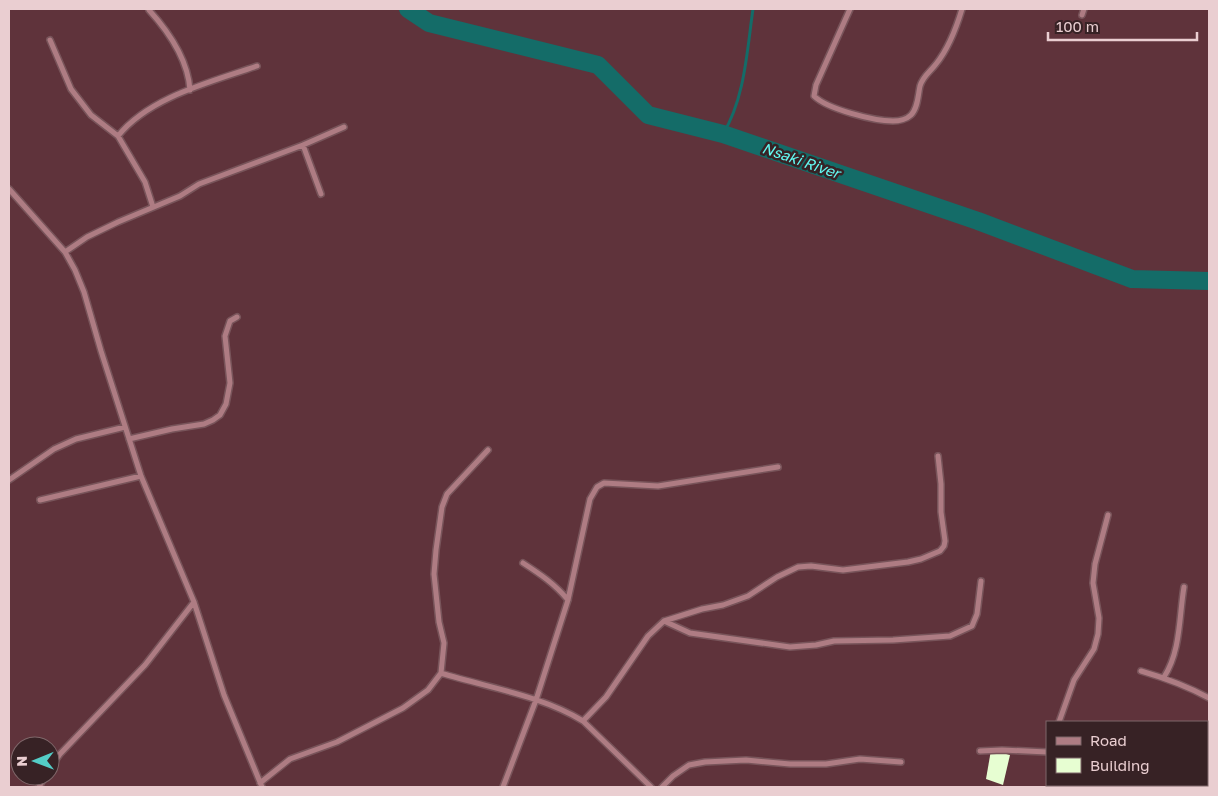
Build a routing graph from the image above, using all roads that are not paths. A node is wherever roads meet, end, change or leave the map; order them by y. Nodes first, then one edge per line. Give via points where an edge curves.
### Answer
1 (850, 9) edge
2 (962, 9) edge
3 (1084, 9) edge
4 (149, 10) dead end
5 (1082, 15) dead end
6 (50, 40) dead end
7 (257, 66) dead end
8 (190, 90) junction
9 (344, 126) dead end
10 (118, 136) junction
11 (303, 145) junction
12 (9, 189) edge
13 (321, 194) dead end
14 (153, 207) junction
15 (65, 252) junction
16 (237, 317) dead end
17 (125, 427) junction
18 (129, 439) junction
19 (488, 450) dead end
20 (938, 456) dead end
21 (778, 467) dead end
22 (141, 476) junction
23 (9, 480) edge
24 (40, 500) dead end
25 (1108, 515) dead end
26 (522, 563) dead end
27 (981, 581) dead end
28 (1184, 586) dead end
29 (568, 600) junction
30 (194, 602) junction
31 (664, 621) junction
32 (1141, 671) dead end
33 (441, 673) junction
34 (1164, 677) junction
35 (1209, 698) edge
36 (536, 700) junction
37 (583, 721) junction
38 (1059, 721) edge
39 (980, 751) dead end
40 (1046, 752) edge
41 (60, 754) edge
42 (900, 762) dead end
43 (261, 785) edge
44 (503, 787) edge
45 (651, 787) edge
46 (662, 787) edge

1 - 2 street via 814,96 819,102 836,109 894,121 914,112 925,76 950,43
3 - 5 street
4 - 8 street via 183,60
6 - 10 street via 74,94 91,116
7 - 8 street
8 - 10 street via 137,116
9 - 11 street
10 - 14 street via 145,182
11 - 13 street
11 - 14 street via 198,184
12 - 15 street
14 - 15 street via 87,237
15 - 17 street via 84,292
16 - 18 street via 230,322 224,336 230,383 220,415 204,424
17 - 18 street
17 - 23 street via 76,439 54,449
18 - 22 street
19 - 33 street via 447,494 442,507 434,574 444,643
20 - 31 street via 945,541 940,551 908,562 843,570 798,567 748,596
21 - 29 street via 658,486 604,483 597,487 590,499
22 - 24 street
22 - 30 street
25 - 38 street via 1093,584 1099,618 1098,634 1094,649 1074,680
26 - 29 street via 546,578
27 - 31 street via 977,614 972,626 950,636 834,641 790,647 690,633
28 - 34 street via 1175,652
29 - 36 street
30 - 41 street via 145,665
30 - 43 street via 224,696
31 - 37 street via 648,636 606,697
32 - 34 street
33 - 36 street
33 - 43 street via 428,690 403,708 337,742 290,759
34 - 35 street
36 - 37 street
36 - 44 street
37 - 45 street
39 - 40 street
42 - 46 street via 860,759 826,764 746,760 705,762 689,765

